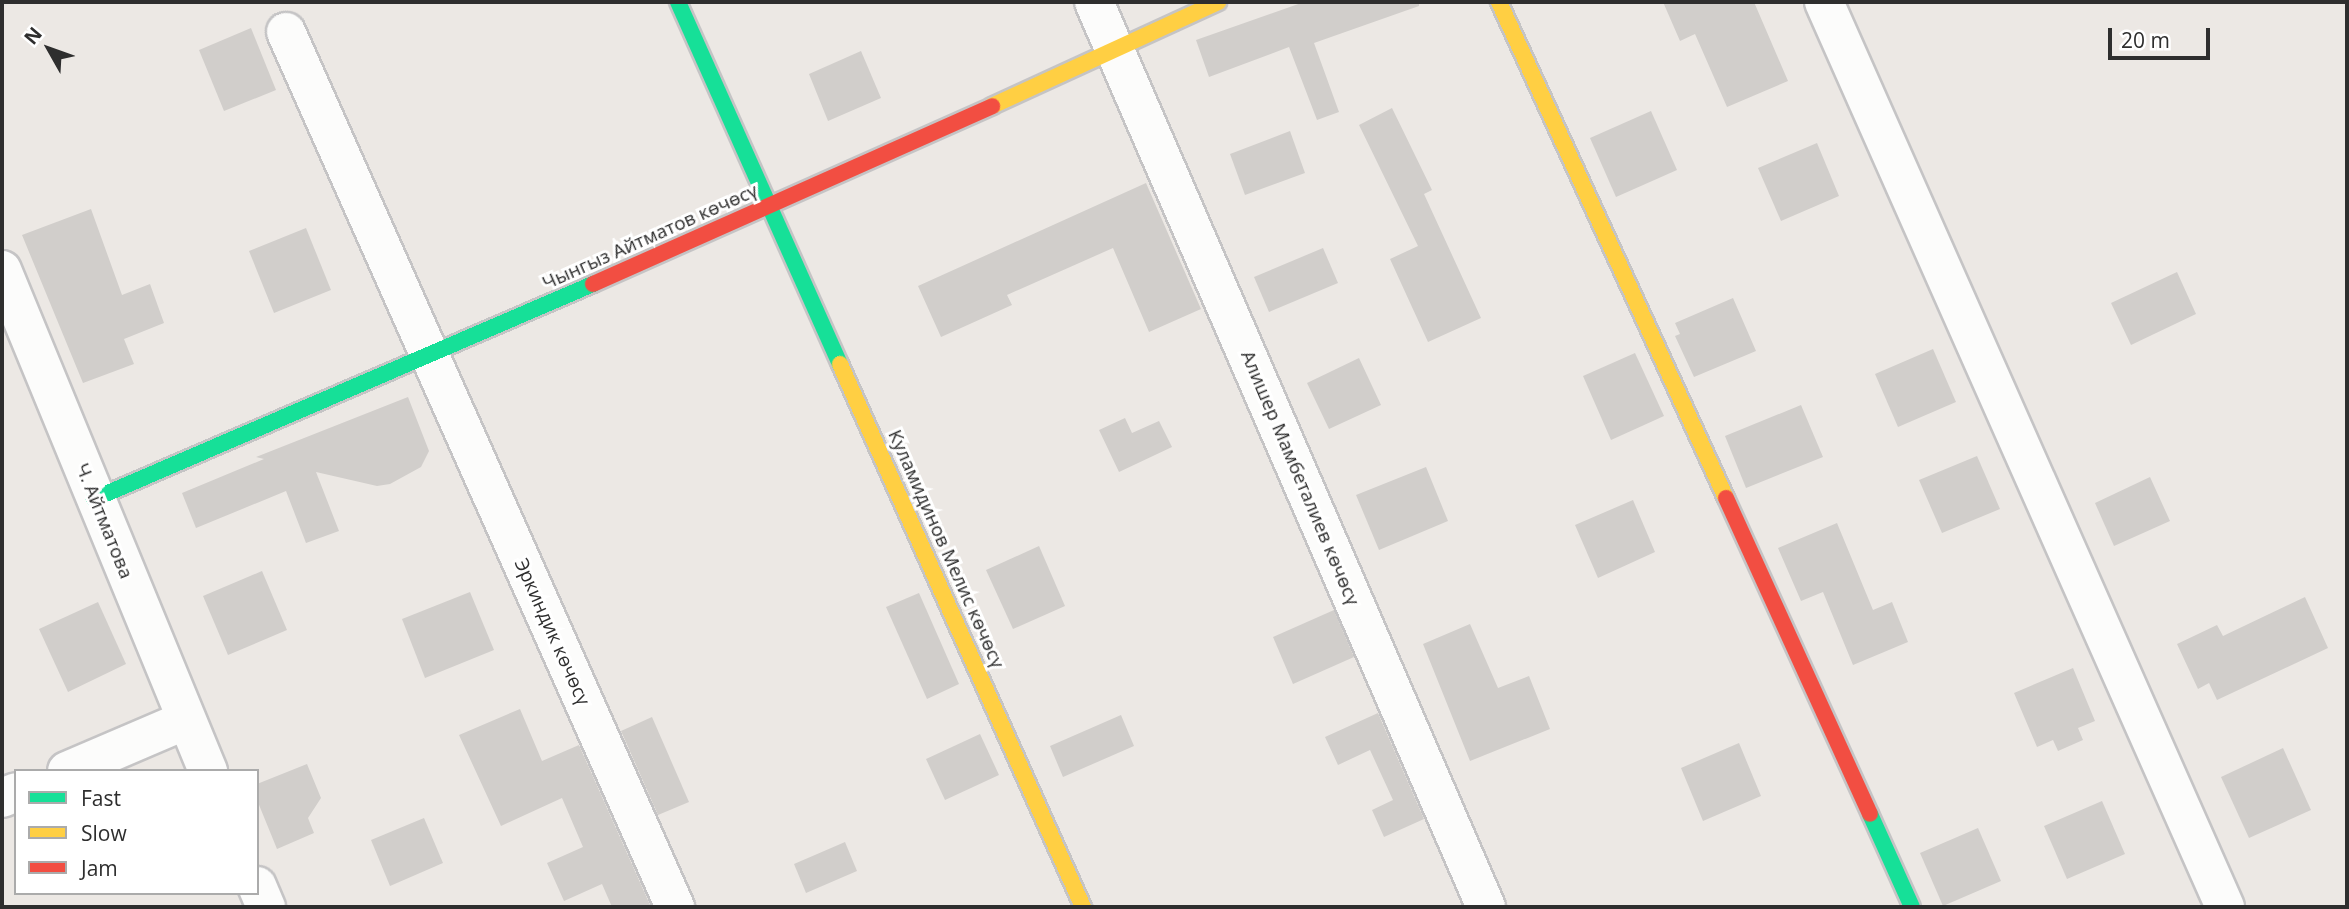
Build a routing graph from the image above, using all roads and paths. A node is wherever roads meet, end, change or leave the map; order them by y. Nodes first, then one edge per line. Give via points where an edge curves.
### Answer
1 (678, 2) edge
2 (1094, 2) edge
3 (1218, 2) edge
4 (1499, 2) edge
5 (1824, 2) edge
6 (286, 32) dead end
7 (1114, 49) junction
8 (769, 208) junction
9 (2, 270) edge
10 (429, 357) junction
11 (94, 499) junction
12 (186, 720) junction
13 (72, 769) edge
14 (207, 769) edge
15 (259, 891) edge
16 (266, 907) edge
17 (675, 907) edge
18 (1083, 907) edge
19 (1486, 907) edge
20 (1912, 907) edge
21 (2225, 907) edge

1 - 8 street, Куламидинов Мелис көчөсү
2 - 7 street, Алишер Мамбеталиев көчөсү
3 - 7 street, Чынгыз Айтматов көчөсү
4 - 20 street
5 - 21 street
6 - 10 street, Эркиндик көчөсү
7 - 8 street, Чынгыз Айтматов көчөсү
7 - 19 street, Алишер Мамбеталиев көчөсү
8 - 10 street, Чынгыз Айтматов көчөсү
8 - 18 street, Куламидинов Мелис көчөсү
9 - 11 street, Ч. Айтматова
10 - 11 street, Чынгыз Айтматов көчөсү
10 - 17 street, Эркиндик көчөсү
11 - 12 street, Ч. Айтматова
12 - 13 street
12 - 14 street, Ч. Айтматова
15 - 16 street

